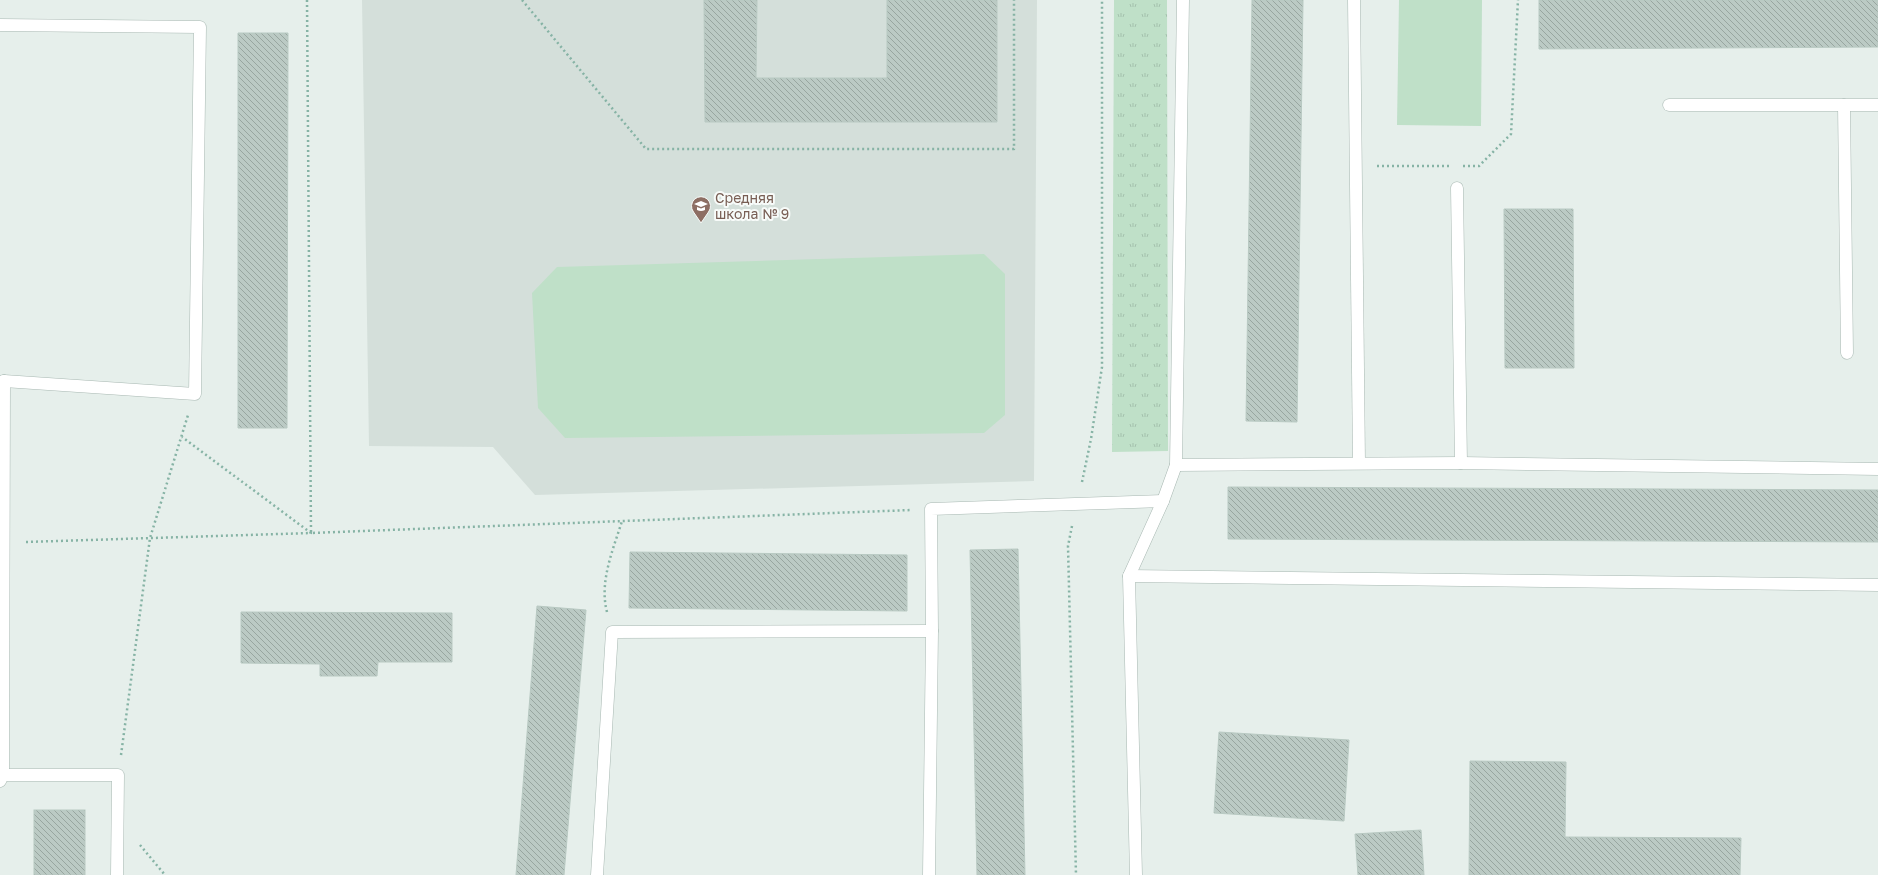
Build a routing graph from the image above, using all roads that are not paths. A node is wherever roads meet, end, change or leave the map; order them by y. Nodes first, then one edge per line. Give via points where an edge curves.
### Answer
1 (1183, 0) edge
2 (1354, 0) edge
3 (0, 25) edge
4 (1878, 104) edge
5 (1669, 105) dead end
6 (1844, 105) junction
7 (1457, 188) dead end
8 (1847, 353) dead end
9 (2, 382) edge
10 (1359, 463) junction
11 (1461, 463) junction
12 (1176, 464) junction
13 (1878, 469) edge
14 (1163, 500) junction
15 (1129, 576) junction
16 (1878, 585) edge
17 (932, 631) junction
18 (1, 778) edge
19 (117, 875) edge
20 (597, 875) edge
21 (929, 875) edge
22 (1136, 875) edge

1 - 12 street
2 - 10 street
3 - 9 street via 200,27 195,394
4 - 6 street
5 - 6 street
6 - 8 street
7 - 11 street
9 - 18 street
10 - 11 street
10 - 12 street
11 - 13 street
12 - 14 street
14 - 15 street
14 - 17 street via 931,509
15 - 16 street
15 - 22 street
17 - 20 street via 612,632
17 - 21 street
18 - 19 street via 118,775

